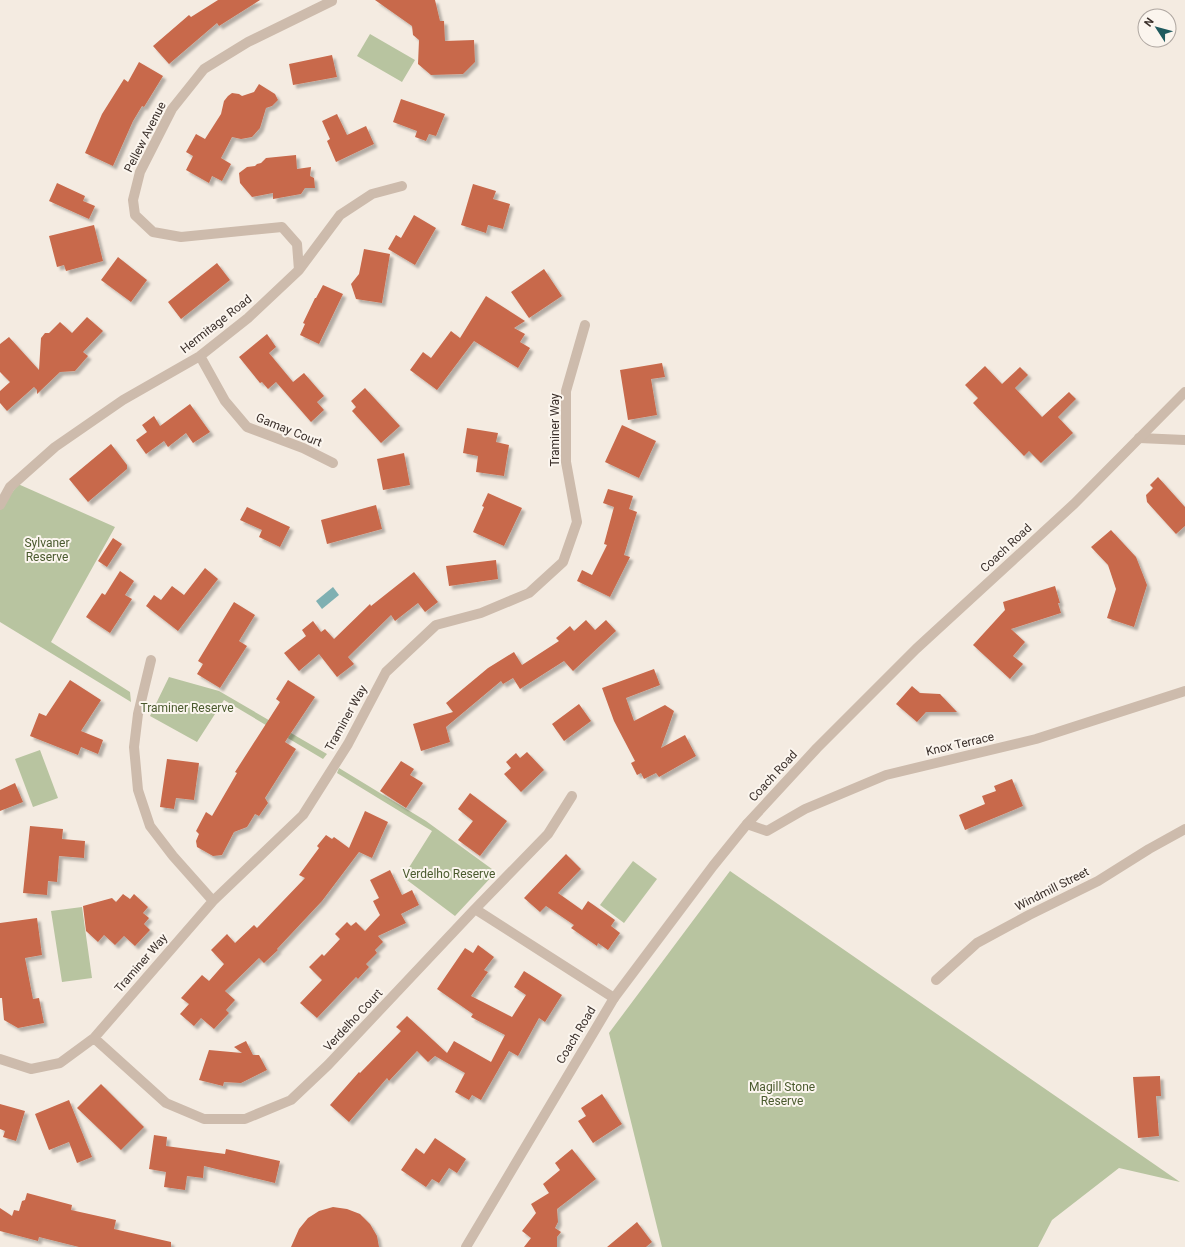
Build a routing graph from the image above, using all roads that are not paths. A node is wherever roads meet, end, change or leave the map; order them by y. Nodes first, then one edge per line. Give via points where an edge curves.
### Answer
1 (332, 0) edge
2 (402, 186) dead end
3 (299, 270) junction
4 (585, 325) dead end
5 (200, 356) junction
6 (1185, 392) edge
7 (1139, 438) junction
8 (1185, 440) edge
9 (333, 463) dead end
10 (0, 505) edge
11 (151, 660) dead end
12 (1185, 691) edge
13 (572, 796) dead end
14 (747, 824) junction
15 (1185, 829) edge
16 (212, 900) junction
17 (475, 908) junction
18 (936, 980) dead end
19 (614, 998) junction
20 (94, 1038) junction
21 (0, 1059) edge
22 (466, 1247) edge

1 - 3 street, Pellew Avenue via 248,42 204,69 172,109 140,172 133,200 135,215 153,232 181,237 282,227 297,244
2 - 3 street, Hermitage Road via 372,194 340,215
3 - 5 street, Hermitage Road via 248,318
4 - 16 street, Traminer Way via 566,391 566,462 576,522 563,562 529,593 481,613 436,625 386,672 348,744 303,815
5 - 9 street, Gamay Court via 226,401 247,427 303,448
5 - 10 street, Hermitage Road via 123,400 55,447 10,487
6 - 7 street, Coach Road
7 - 8 street
7 - 14 street, Coach Road via 1074,504 916,649 817,748
11 - 16 street via 137,720 134,747 138,790 150,826
12 - 14 street, Knox Terrace via 1036,739 886,775 805,810 767,831
13 - 17 street, Verdelho Court via 548,834
14 - 19 street, Coach Road
15 - 18 street, Windmill Street via 1098,881 977,944
16 - 20 street, Traminer Way
17 - 19 street
17 - 20 street, Verdelho Court via 328,1065 291,1100 245,1119 204,1119 166,1103
19 - 22 street, Coach Road
20 - 21 street, Traminer Way via 60,1063 31,1069

